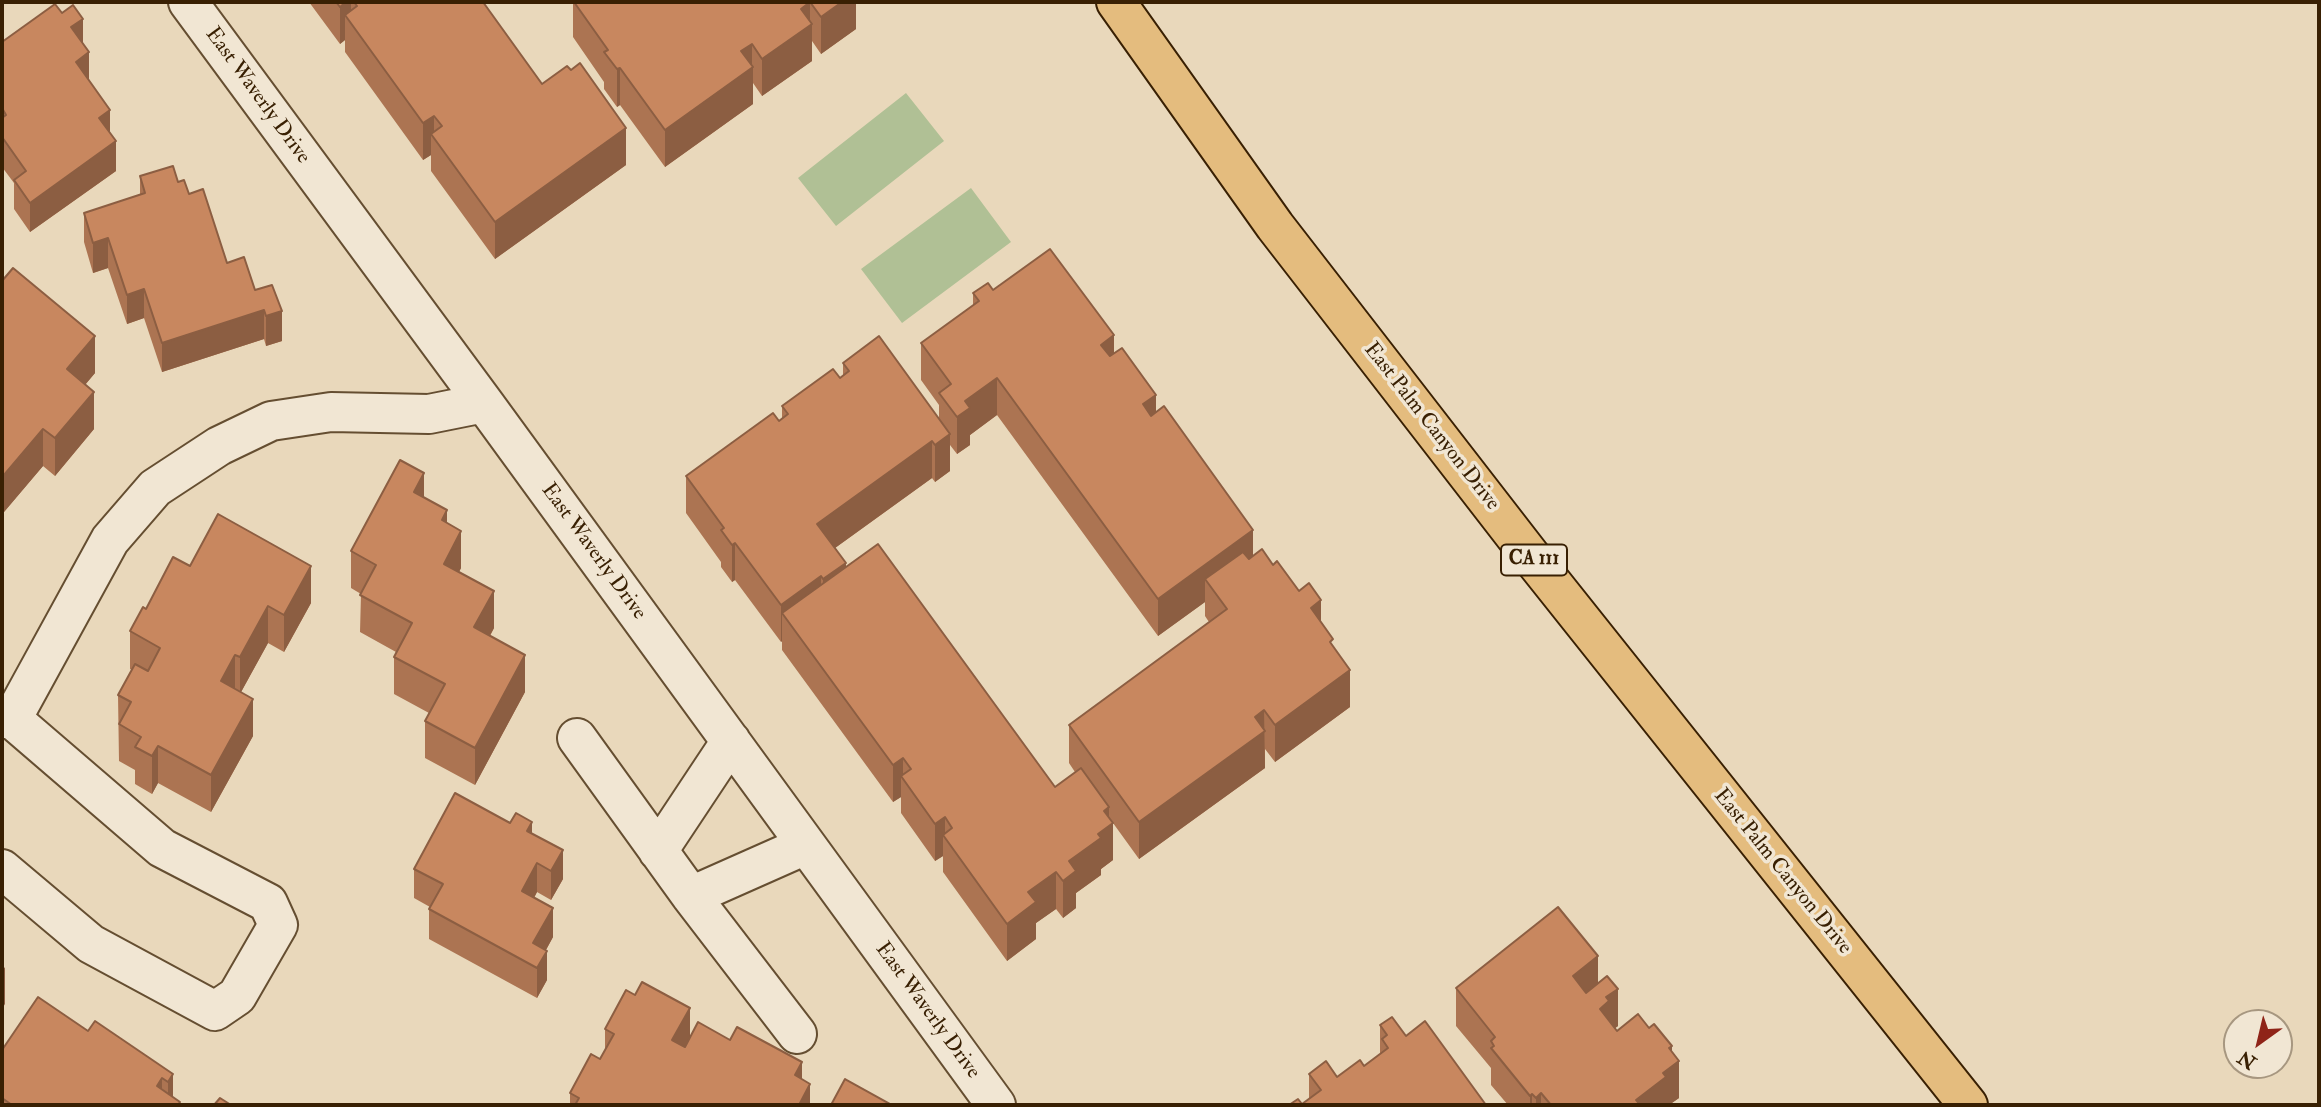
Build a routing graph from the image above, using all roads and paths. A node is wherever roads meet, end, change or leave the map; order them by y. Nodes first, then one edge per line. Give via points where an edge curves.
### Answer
1 (188, 2) edge
2 (1116, 2) edge
3 (485, 403) junction
4 (7, 719) edge
5 (577, 738) dead end
6 (731, 741) junction
7 (806, 845) junction
8 (658, 850) junction
9 (2, 869) edge
10 (691, 896) junction
11 (797, 1034) dead end
12 (996, 1105) edge
13 (1968, 1105) edge

1 - 3 street, East Waverly Drive
2 - 13 main road, East Palm Canyon Drive / CA 111 via 1292,248
3 - 4 street via 429,414 331,412 271,421 219,446 155,488 110,540
3 - 6 street, East Waverly Drive
4 - 9 street via 162,848 268,903 278,925 237,996 215,1011 91,944
5 - 8 street
6 - 7 street, East Waverly Drive
6 - 8 street
7 - 10 street
7 - 12 street, East Waverly Drive
8 - 10 street
10 - 11 street

